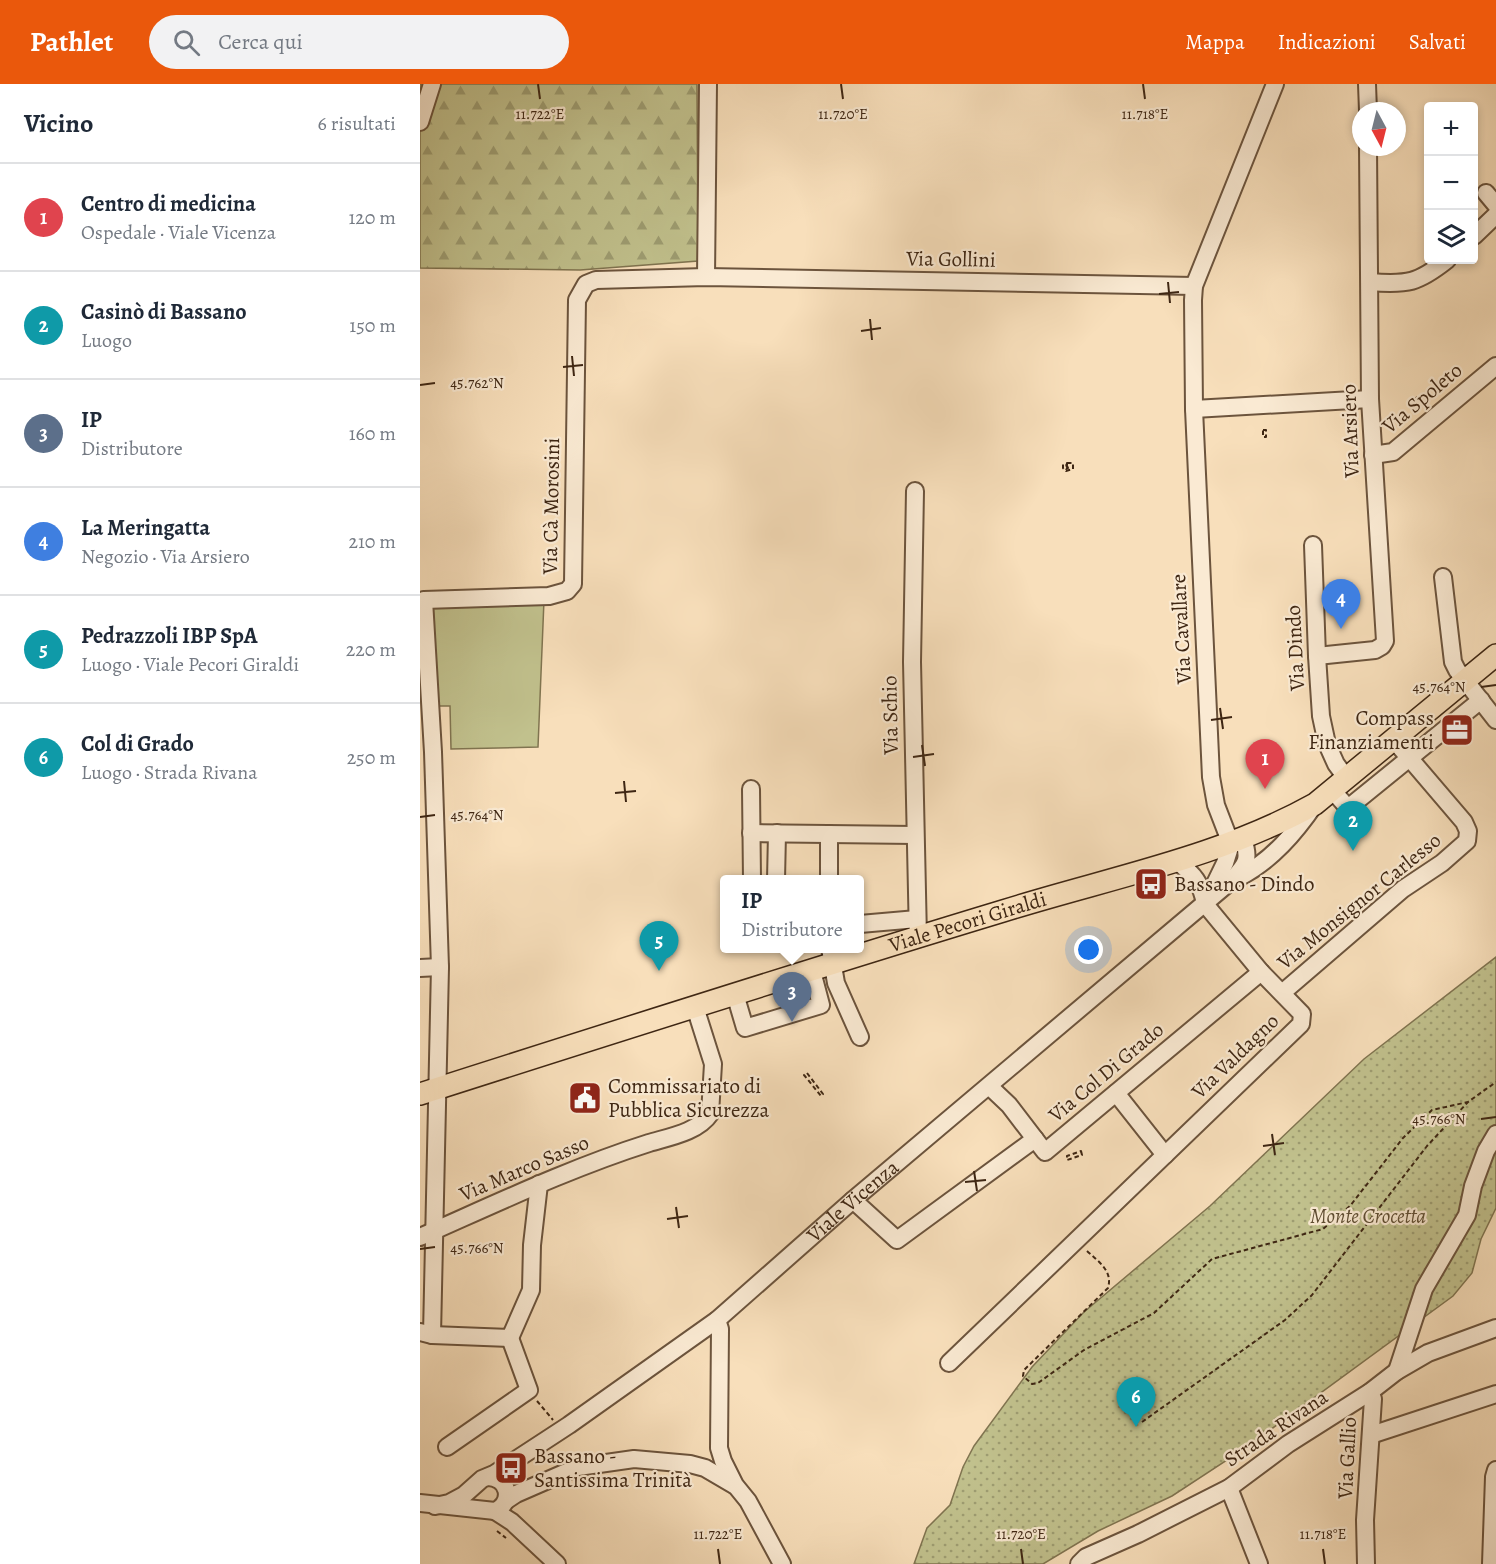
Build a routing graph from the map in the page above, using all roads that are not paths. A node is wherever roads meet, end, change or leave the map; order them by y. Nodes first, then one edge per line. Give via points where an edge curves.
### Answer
1 (432, 84) edge
2 (708, 84) edge
3 (1275, 84) edge
4 (1367, 84) edge
5 (1368, 102) edge
6 (420, 122) edge
7 (1368, 156) edge
8 (1496, 215) edge
9 (1478, 231) edge
10 (1443, 264) edge
11 (706, 277) junction
12 (1370, 282) junction
13 (1194, 286) junction
14 (1496, 366) edge
15 (1370, 399) junction
16 (1194, 410) junction
17 (1373, 455) junction
18 (915, 490) dead end
19 (1313, 545) dead end
20 (1443, 577) dead end
21 (422, 601) edge
22 (1496, 655) edge
23 (1317, 656) junction
24 (1466, 680) junction
25 (1480, 700) junction
26 (1496, 720) edge
27 (1394, 740) junction
28 (426, 752) edge
29 (1409, 760) junction
30 (1340, 785) junction
31 (751, 789) dead end
32 (1315, 804) junction
33 (752, 833) junction
34 (777, 833) junction
35 (829, 834) junction
36 (915, 835) junction
37 (1237, 841) junction
38 (1177, 861) junction
39 (752, 875) edge
40 (776, 875) edge
41 (829, 875) edge
42 (1231, 881) junction
43 (1204, 904) junction
44 (864, 924) edge
45 (917, 928) junction
46 (864, 947) edge
47 (847, 953) edge
48 (824, 961) edge
49 (440, 967) junction
50 (420, 968) edge
51 (1262, 972) junction
52 (1282, 993) junction
53 (735, 994) junction
54 (695, 1007) junction
55 (860, 1037) dead end
56 (990, 1087) junction
57 (429, 1091) edge
58 (1116, 1093) junction
59 (1496, 1134) edge
60 (1035, 1138) junction
61 (1165, 1155) junction
62 (538, 1184) junction
63 (853, 1200) junction
64 (427, 1234) edge
65 (717, 1320) junction
66 (1496, 1328) edge
67 (426, 1333) edge
68 (510, 1338) junction
69 (950, 1363) dead end
70 (1397, 1371) junction
71 (1370, 1392) junction
72 (1496, 1394) edge
73 (1371, 1435) junction
74 (447, 1447) dead end
75 (719, 1448) junction
76 (690, 1464) junction
77 (1496, 1470) edge
78 (481, 1482) junction
79 (735, 1485) junction
80 (1229, 1488) junction
81 (427, 1504) edge
82 (498, 1506) junction
83 (557, 1564) edge
84 (782, 1564) edge
85 (1079, 1564) edge
86 (1259, 1564) edge
87 (1366, 1564) edge
88 (1491, 1564) edge

1 - 6 street
2 - 11 street
3 - 13 street, Via Cavallare
4 - 5 street
7 - 12 street, Via Arsiero
8 - 9 street
10 - 12 street via 1422,279 1394,284
11 - 13 street, Via Gollini
11 - 21 street, Via Cà Morosini via 596,280 586,284 577,300 573,584 567,591 549,597
12 - 15 street, Via Arsiero
13 - 16 street, Via Cavallare
14 - 17 street, Via Spoleto via 1393,452
15 - 16 street
15 - 17 street, Via Arsiero
16 - 37 street, Via Cavallare via 1211,777 1216,805
17 - 23 street, Via Arsiero via 1385,641 1375,650
18 - 36 street, Via Schio
19 - 23 street, Via Dindo
20 - 24 street via 1453,662
21 - 28 street, Via Cà Morosini
22 - 24 main road
23 - 30 street, Via Dindo via 1322,717
24 - 25 street
24 - 27 main road
25 - 26 street
25 - 29 street
27 - 29 street, Via Monsignor Carlesso
27 - 30 main road
28 - 49 street, Via Cà Morosini
29 - 30 street via 1348,808
29 - 52 street, Via Monsignor Carlesso via 1464,822 1467,841 1403,889
30 - 32 main road
31 - 33 street
32 - 37 main road
32 - 42 street via 1295,834 1254,870
33 - 34 street
33 - 39 street
34 - 35 street
34 - 40 street
35 - 36 street
35 - 41 street
36 - 45 street, Via Schio
37 - 38 main road, Viale Pecori Giraldi
37 - 42 street via 1248,852 1246,863
37 - 43 street
38 - 43 street, Via Valdagno via 1202,888
38 - 45 main road, Viale Pecori Giraldi via 1003,910
42 - 43 street, Viale Vicenza
43 - 51 street, Via Valdagno
43 - 56 street, Viale Vicenza
44 - 45 street
45 - 46 main road, Viale Pecori Giraldi
47 - 48 main road, Viale Pecori Giraldi
48 - 53 main road, Viale Pecori Giraldi
48 - 53 street via 821,1005 745,1028
48 - 55 street
49 - 50 street
49 - 57 street, Via Cà Morosini
51 - 52 street, Via Valdagno
51 - 58 street, Via Col Di Grado
52 - 61 street, Via Valdagno via 1302,1014 1301,1024
53 - 54 main road, Viale Pecori Giraldi
54 - 57 main road, Viale Pecori Giraldi
54 - 62 street, Via Marco Sasso via 713,1064 710,1114 706,1121
56 - 60 street, Via Col Di Grado
56 - 63 street, Viale Vicenza
57 - 64 street, Via Cà Morosini
58 - 60 street, Via Col Di Grado via 1045,1152
58 - 61 street
59 - 70 street via 1476,1177 1467,1215 1424,1289
60 - 63 street via 897,1240
61 - 69 street, Via Valdagno
62 - 64 street, Via Marco Sasso
62 - 68 street via 531,1290
63 - 65 street, Viale Vicenza
64 - 67 street, Via Cà Morosini
65 - 75 street
65 - 78 street, Viale Vicenza
66 - 70 street, Strada Rivana via 1428,1353
67 - 68 street
68 - 74 street via 529,1390
70 - 71 street, Strada Rivana
71 - 73 street, Via Gallio
71 - 80 street, Strada Rivana via 1288,1444
72 - 73 street
73 - 87 street, Via Gallio
75 - 76 street via 711,1462
75 - 79 street
76 - 79 street
76 - 82 street via 634,1459 589,1465
77 - 88 street
78 - 81 street, Viale Vicenza via 449,1503
78 - 82 street via 473,1493 475,1504
78 - 82 street via 499,1479 504,1483 508,1494
79 - 84 street
80 - 85 street, Strada Rivana via 1086,1557
80 - 86 street
81 - 82 street
82 - 83 street

